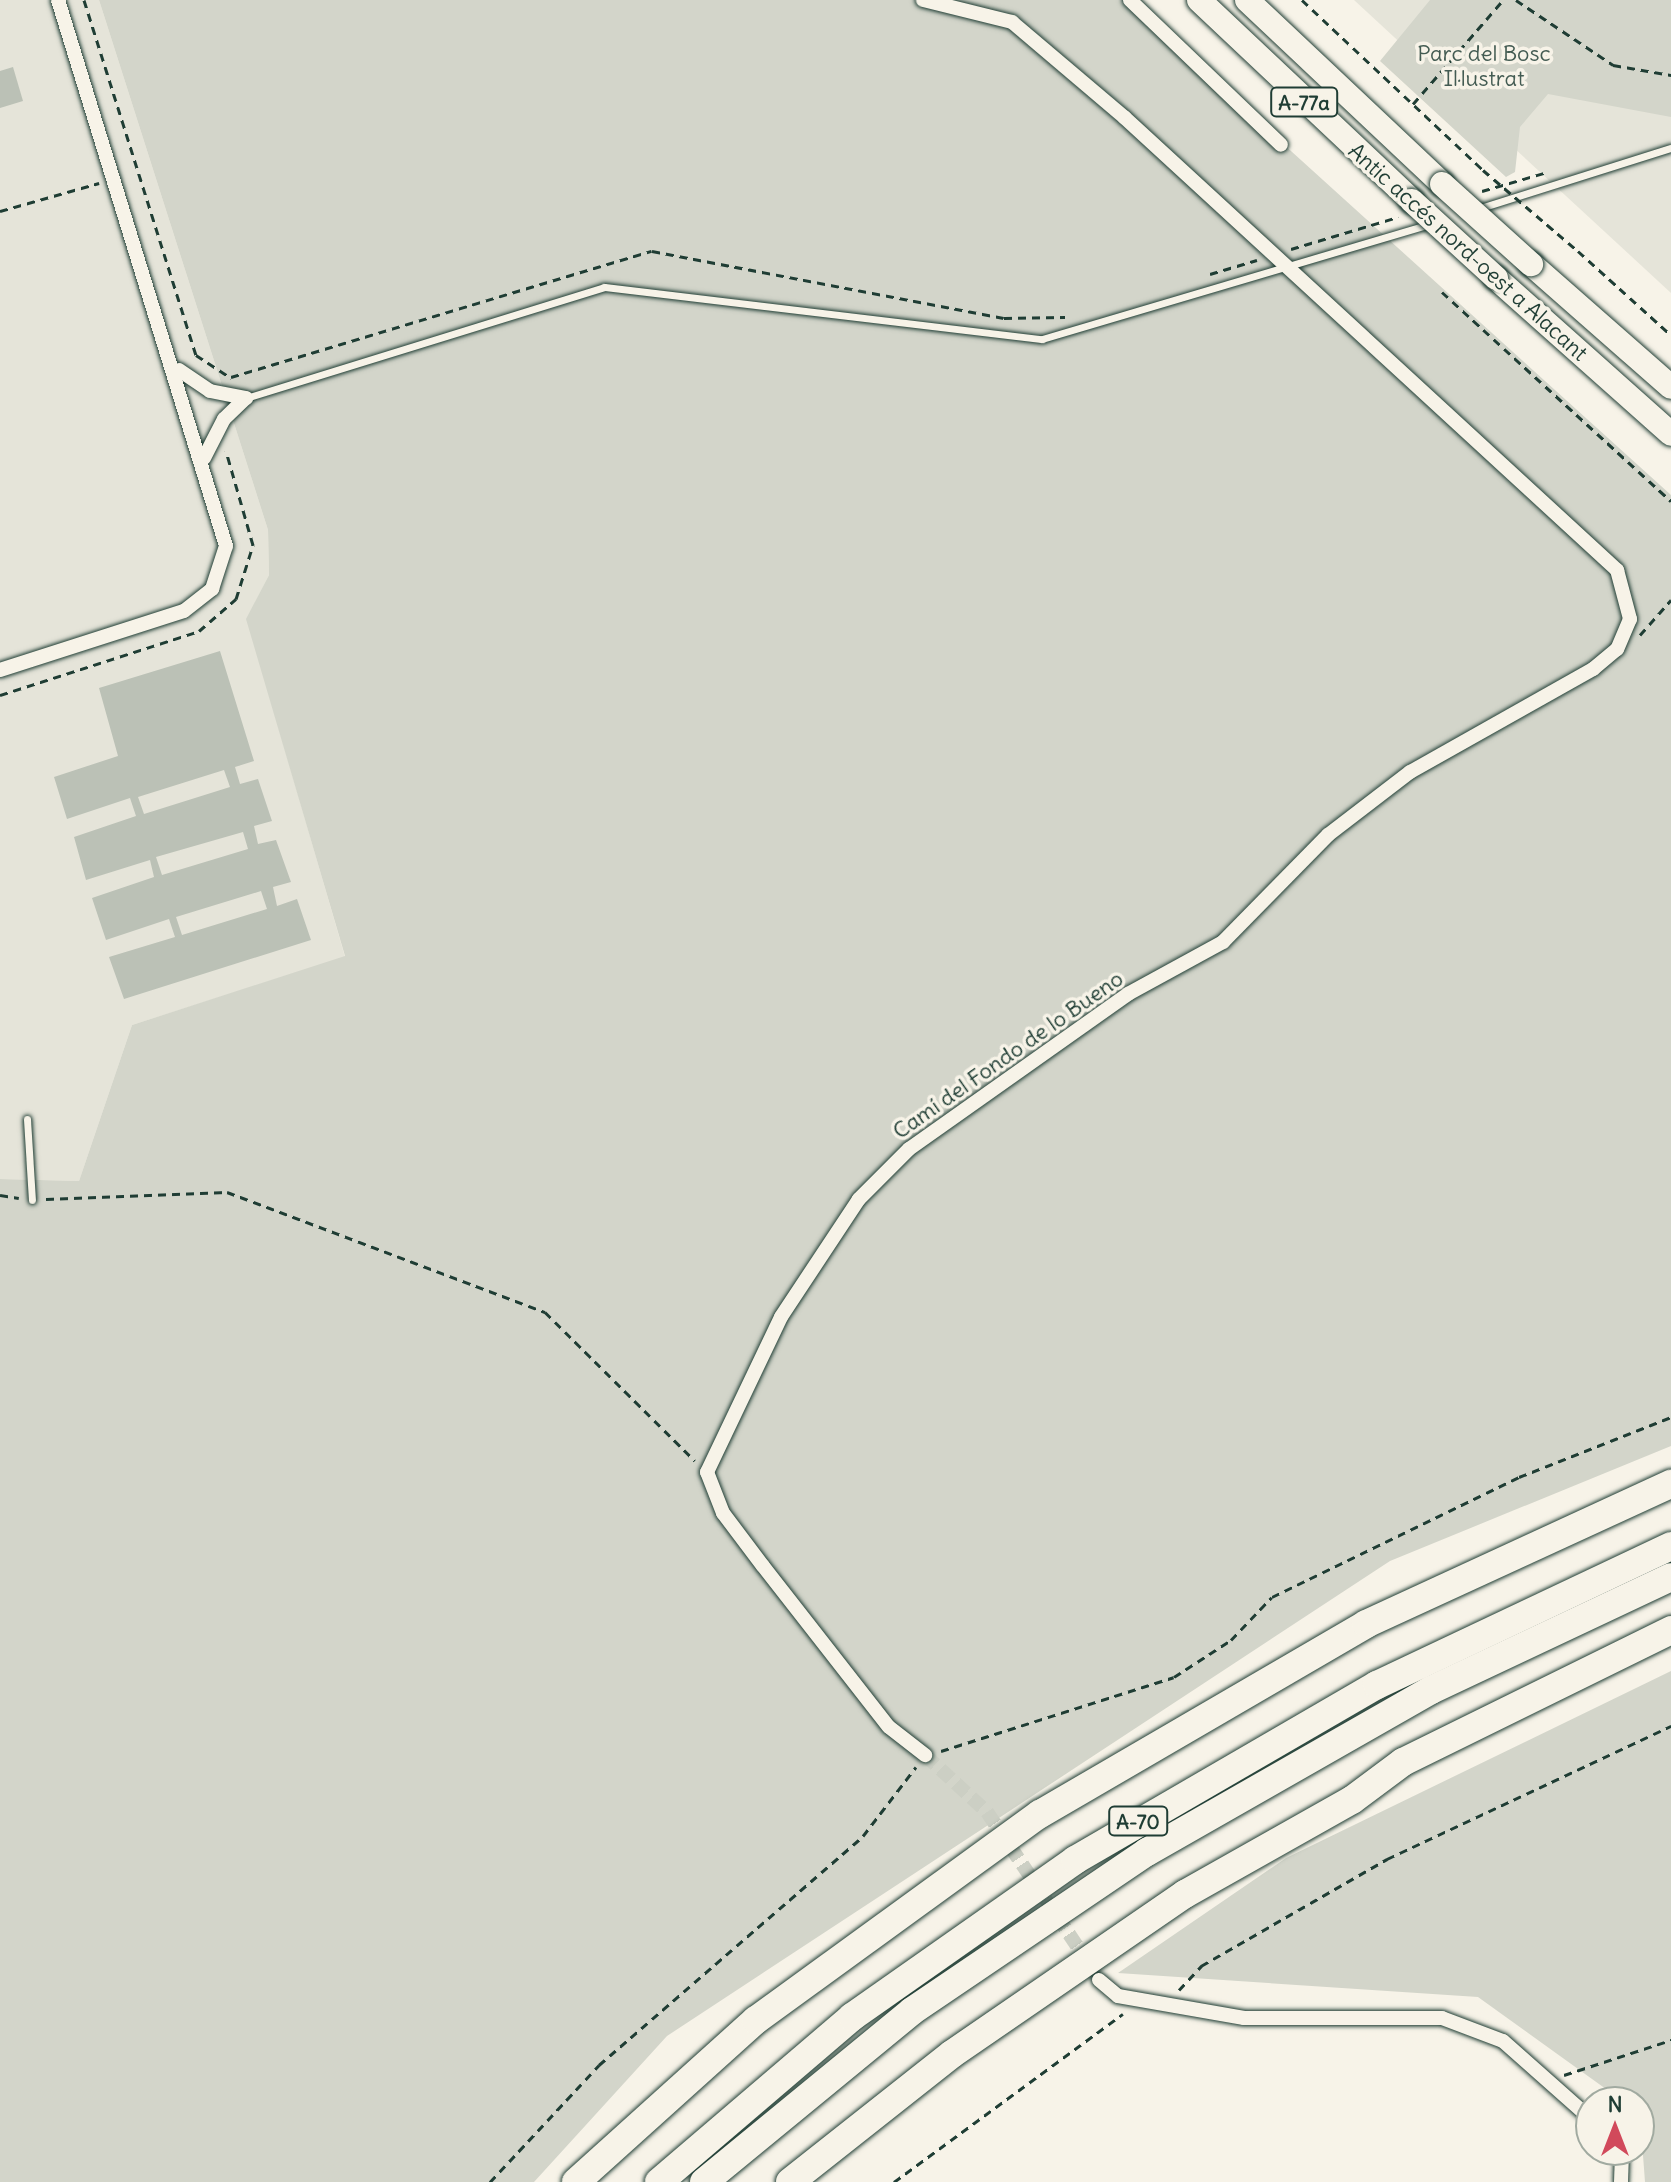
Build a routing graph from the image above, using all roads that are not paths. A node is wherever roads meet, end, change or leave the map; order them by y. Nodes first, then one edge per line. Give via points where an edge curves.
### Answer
1 (923, 0) edge
2 (1130, 0) edge
3 (1199, 0) edge
4 (1247, 0) edge
5 (60, 1) edge
6 (1281, 145) dead end
7 (1671, 148) edge
8 (1465, 213) dead end
9 (1450, 218) dead end
10 (1295, 269) junction
11 (174, 365) junction
12 (1671, 387) edge
13 (246, 398) junction
14 (1671, 434) edge
15 (204, 458) junction
16 (0, 670) edge
17 (27, 1119) dead end
18 (32, 1200) road end
19 (1671, 1484) edge
20 (1671, 1546) edge
21 (1671, 1577) edge
22 (1671, 1630) edge
23 (925, 1755) tunnel mouth
24 (1099, 1980) tunnel mouth
25 (912, 2011) junction
26 (1575, 2105) edge
27 (576, 2182) edge
28 (659, 2182) edge
29 (704, 2182) edge
30 (726, 2182) edge
31 (790, 2182) edge

1 - 10 street via 1012,22
2 - 6 street
3 - 14 main road, Antic accés nord-oest a Alacant / A-77a, bridge via 1408,208 1496,278
4 - 12 main road, Antic accés nord-oest a Alacant / A-77a, bridge via 1442,184
5 - 11 street
7 - 8 lane
9 - 10 lane
10 - 13 lane via 1042,339 604,287
10 - 23 street, Camí del Fondo de lo Bueno via 1617,570 1630,619 1617,649 1410,772 1328,835 1223,942 1128,994 909,1149 859,1199 781,1317 707,1472 723,1513 763,1566 889,1727
11 - 13 street via 210,391
11 - 15 street
13 - 15 street via 224,419
15 - 16 street via 226,530 212,589 184,611
17 - 18 lane
19 - 27 highway via 1366,1624 1040,1814 756,2020
20 - 28 highway, A-70 via 1377,1685 1075,1860 852,2017
21 - 25 highway, A-70 via 1431,1690 1226,1804
22 - 31 highway via 1403,1762 1352,1800 1185,1894 990,2026
24 - 26 street via 1118,1996 1244,2018 1442,2018 1503,2041
25 - 29 highway, A-70
25 - 30 highway via 890,2045

